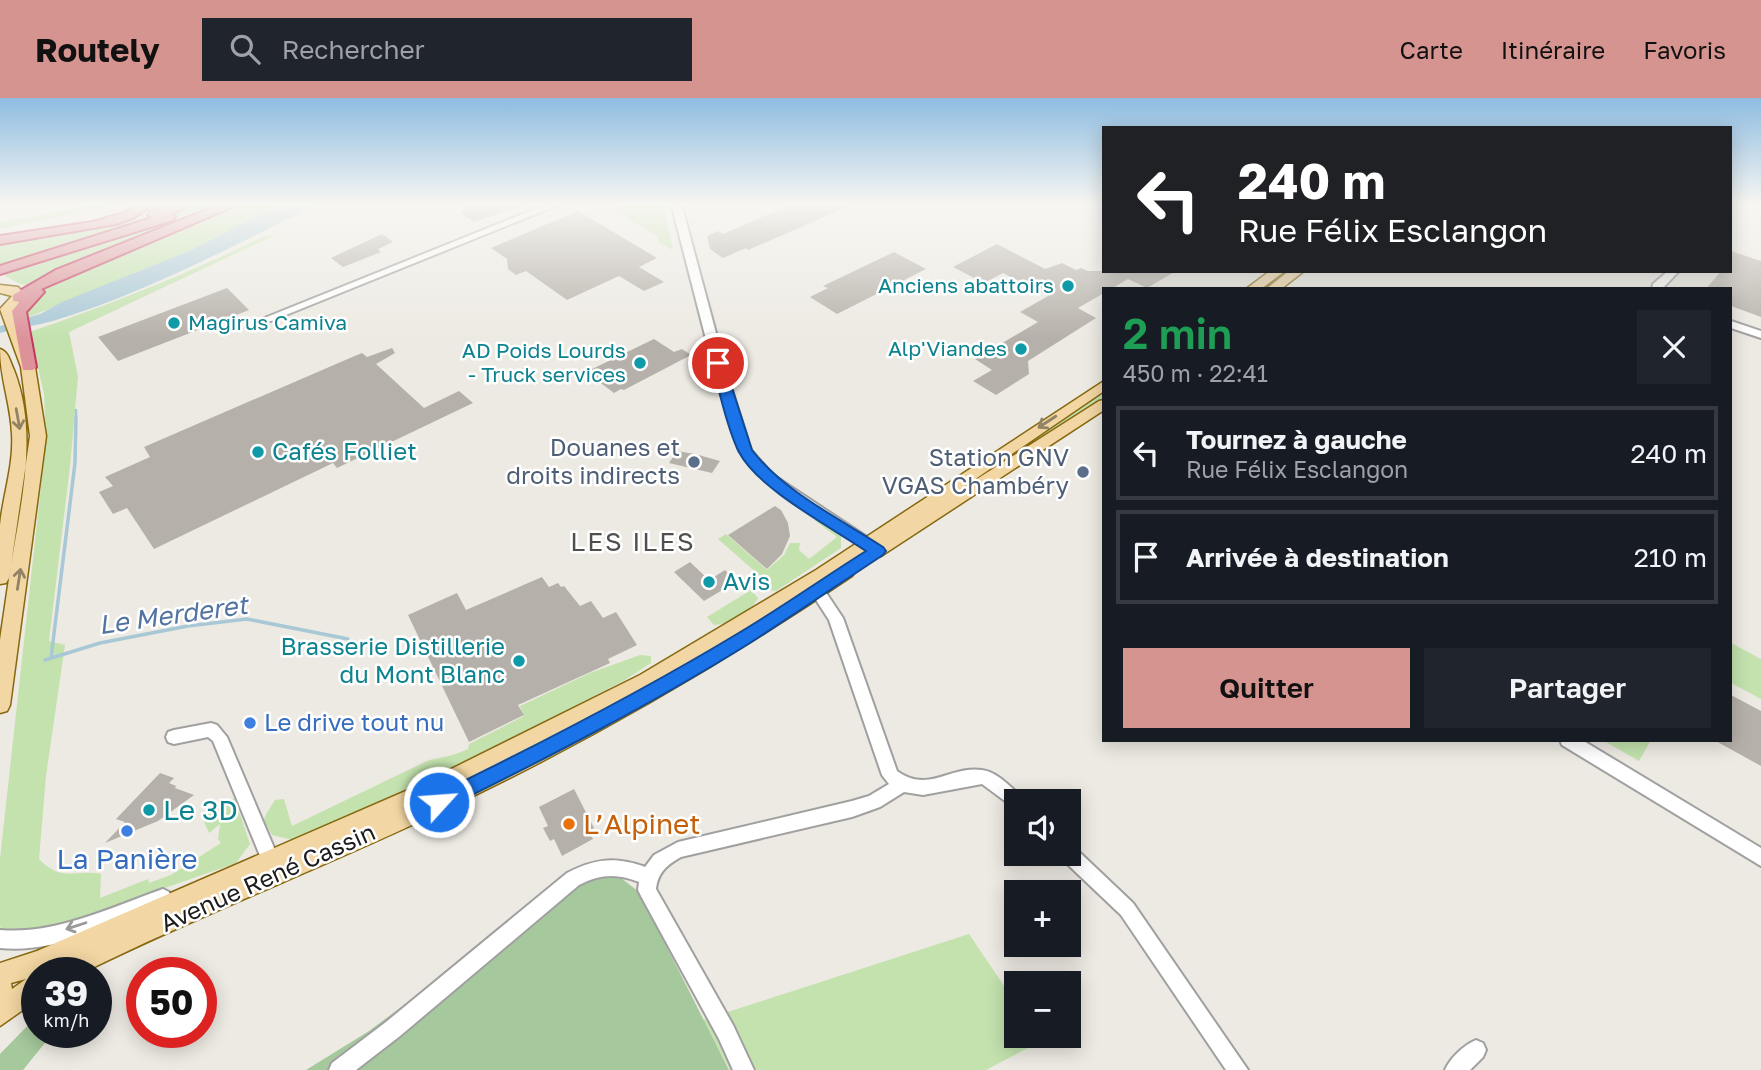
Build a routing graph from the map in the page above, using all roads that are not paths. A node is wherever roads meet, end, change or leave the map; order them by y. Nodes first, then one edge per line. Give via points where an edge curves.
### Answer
1 (41, 248) edge
2 (69, 248) edge
3 (125, 248) edge
4 (444, 248) edge
5 (688, 248) edge
6 (0, 261) edge
7 (90, 263) junction
8 (0, 270) edge
9 (1276, 273) edge
10 (1295, 273) edge
11 (1672, 273) edge
12 (61, 274) junction
13 (0, 278) edge
14 (1255, 287) edge
15 (1275, 287) edge
16 (1657, 287) edge
17 (0, 289) edge
18 (11, 308) edge
19 (267, 319) dead end
20 (1732, 324) edge
21 (21, 335) joint
22 (1761, 335) edge
23 (0, 353) edge
24 (28, 367) joint
25 (1102, 386) edge
26 (1102, 405) edge
27 (6, 543) junction
28 (873, 547) junction
29 (0, 560) edge
30 (0, 578) edge
31 (815, 586) junction
32 (1, 699) edge
33 (0, 705) edge
34 (0, 713) edge
35 (174, 737) dead end
36 (1571, 742) edge
37 (901, 785) junction
38 (1004, 792) edge
39 (1761, 858) edge
40 (1081, 865) edge
41 (274, 869) junction
42 (648, 877) junction
43 (212, 887) junction
44 (0, 939) edge
45 (90, 957) edge
46 (0, 975) edge
47 (0, 986) edge
48 (21, 998) edge
49 (0, 1001) edge
50 (0, 1014) edge
51 (1476, 1050) dead end
52 (339, 1070) edge
53 (744, 1070) edge
54 (1238, 1070) edge
55 (1455, 1070) edge

1 - 6 highway
2 - 8 highway
3 - 7 highway
4 - 19 street
5 - 28 street via 745,451 768,478
7 - 12 highway
7 - 18 highway
9 - 14 main road
10 - 15 main road
11 - 16 street
12 - 13 highway via 28,280
12 - 18 highway via 28,290
17 - 18 main road via 19,295
18 - 21 highway
20 - 22 street
21 - 24 highway
23 -> 27 main road via 12,384 20,433
32 -> 24 main road via 38,436
25 -> 28 main road
26 - 28 main road
27 - 29 street
27 - 30 main road
28 - 31 main road, Avenue René Cassin
31 - 37 street via 836,618 890,775
31 - 41 main road, Avenue René Cassin via 743,638 525,761 439,802
32 - 33 main road
32 - 34 street
35 - 41 street via 211,730 219,737
36 - 39 street
37 - 38 street via 923,789 982,777
37 - 42 street via 863,806 678,849 657,863
40 - 54 street via 1127,909
41 - 43 main road, Avenue René Cassin
41 - 45 main road, Avenue René Cassin
42 - 52 street via 624,866 602,867 573,879
42 - 53 street via 647,890
43 -> 44 street, Avenue René Cassin via 38,938 14,943
43 - 46 main road, Avenue René Cassin
47 - 49 main road
48 - 50 main road
51 - 55 street

